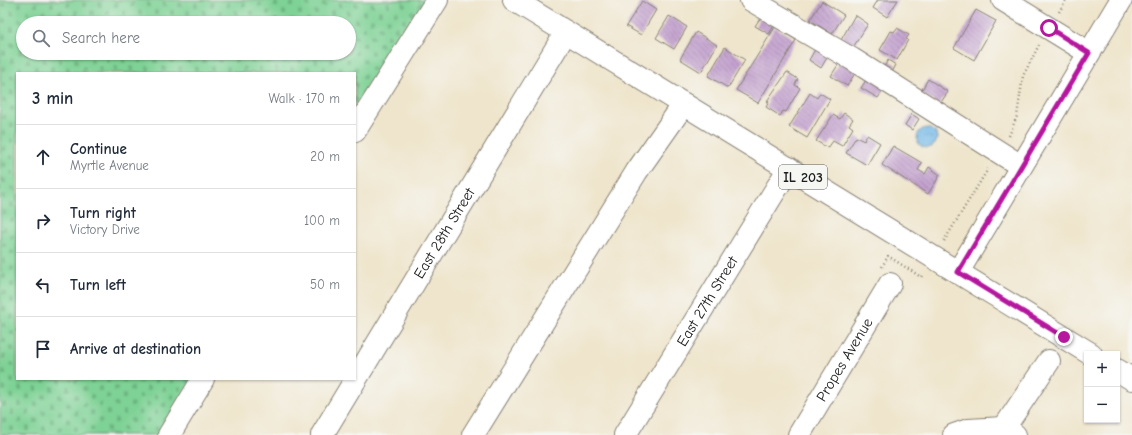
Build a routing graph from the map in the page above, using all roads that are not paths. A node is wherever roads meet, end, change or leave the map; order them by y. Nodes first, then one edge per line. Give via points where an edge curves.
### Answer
1 (437, 0) edge
2 (751, 0) edge
3 (1003, 0) edge
4 (1121, 0) edge
5 (527, 3) edge
6 (566, 32) junction
7 (1089, 53) junction
8 (684, 104) junction
9 (356, 129) edge
10 (1021, 166) junction
11 (789, 168) junction
12 (958, 272) junction
13 (890, 284) dead end
14 (1086, 351) edge
15 (1049, 361) dead end
16 (1120, 372) edge
17 (356, 379) edge
18 (1132, 379) edge
19 (202, 380) edge
20 (355, 380) edge
21 (1010, 431) edge
22 (169, 435) edge
23 (322, 435) edge
24 (473, 435) edge
25 (625, 435) edge
26 (799, 435) edge
27 (954, 435) edge

1 - 9 street
2 - 10 street via 852,59
3 - 7 street
4 - 7 street
5 - 6 street, IL 203
6 - 8 street, IL 203
6 - 17 street, East 28th Street
7 - 10 street
8 - 11 street, IL 203
8 - 24 street via 637,171
10 - 12 street
11 - 12 street, IL 203
11 - 25 street, East 27th Street
12 - 14 street, IL 203
13 - 26 street, Propes Avenue
15 - 21 street
16 - 18 street
19 - 22 street
20 - 23 street, East 28th Street
21 - 27 street via 968,430

